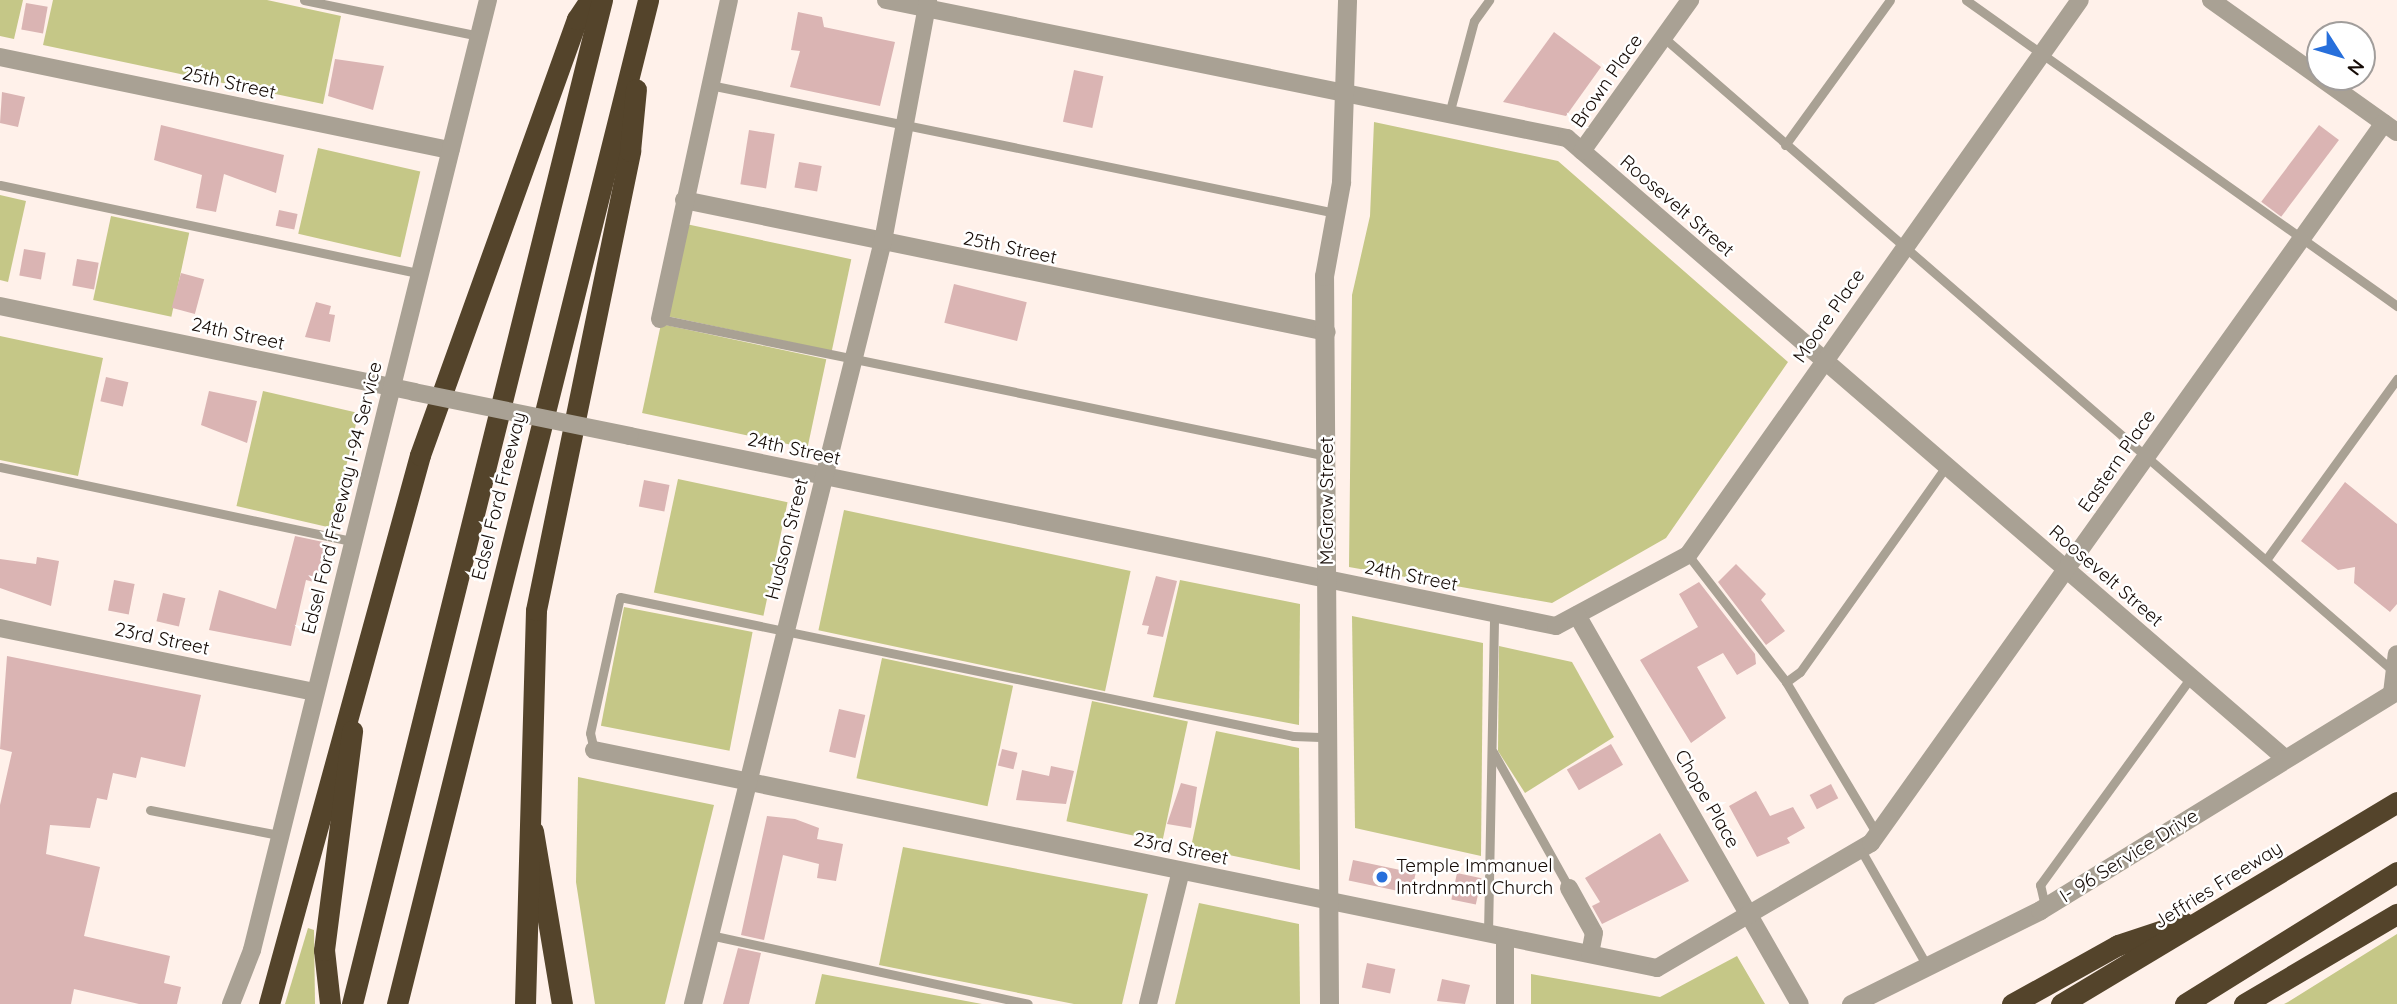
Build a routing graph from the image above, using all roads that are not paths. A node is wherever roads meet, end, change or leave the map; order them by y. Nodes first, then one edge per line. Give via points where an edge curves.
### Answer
1 (304, 0) edge
2 (488, 0) edge
3 (590, 0) edge
4 (602, 0) edge
5 (729, 0) edge
6 (886, 0) edge
7 (1347, 0) edge
8 (1489, 0) edge
9 (1690, 0) edge
10 (1890, 0) edge
11 (1966, 0) edge
12 (2080, 0) edge
13 (2211, 0) edge
14 (928, 4) edge
15 (646, 5) edge
16 (479, 36) junction
17 (1663, 37) junction
18 (2042, 54) junction
19 (0, 57) edge
20 (710, 85) junction
21 (1343, 94) junction
22 (1449, 114) junction
23 (905, 123) junction
24 (2390, 128) edge
25 (1785, 145) junction
26 (450, 150) junction
27 (1582, 151) junction
28 (0, 185) edge
29 (684, 200) junction
30 (1336, 213) junction
31 (2302, 237) junction
32 (883, 241) junction
33 (1904, 246) junction
34 (419, 273) junction
35 (0, 306) edge
36 (2397, 306) edge
37 (660, 319) joint
38 (1327, 332) junction
39 (853, 359) junction
40 (1823, 360) junction
41 (2397, 379) edge
42 (391, 387) junction
43 (2148, 453) junction
44 (1327, 456) junction
45 (1947, 465) junction
46 (0, 467) edge
47 (824, 477) junction
48 (352, 541) junction
49 (1688, 555) junction
50 (2268, 557) junction
51 (2066, 569) junction
52 (1327, 581) junction
53 (1494, 615) junction
54 (1577, 615) junction
55 (0, 628) edge
56 (786, 631) junction
57 (2395, 662) edge
58 (358, 677) junction
59 (2190, 677) junction
60 (1786, 682) junction
61 (315, 692) junction
62 (2395, 692) edge
63 (1327, 737) junction
64 (594, 750) joint
65 (1492, 750) junction
66 (2286, 760) junction
67 (748, 781) junction
68 (2397, 789) edge
69 (2397, 802) edge
70 (150, 810) dead end
71 (529, 817) junction
72 (2371, 818) junction
73 (1877, 834) junction
74 (279, 835) junction
75 (1862, 852) junction
76 (1181, 870) junction
77 (2397, 872) edge
78 (1569, 888) joint
79 (1328, 901) junction
80 (2046, 907) junction
81 (2219, 911) junction
82 (2397, 914) edge
83 (1749, 916) junction
84 (1497, 935) junction
85 (710, 936) junction
86 (1590, 954) junction
87 (1928, 969) junction
88 (329, 1001) edge
89 (231, 1004) edge
90 (269, 1004) edge
91 (352, 1004) edge
92 (397, 1004) edge
93 (525, 1004) edge
94 (562, 1004) edge
95 (693, 1004) edge
96 (1028, 1004) edge
97 (1148, 1004) edge
98 (1329, 1004) edge
99 (1505, 1004) edge
100 (1800, 1004) edge
101 (1851, 1004) edge
102 (2012, 1004) edge
103 (2061, 1004) edge
104 (2185, 1004) edge
105 (2244, 1004) edge

1 - 16 lane
2 - 16 street, Edsel Ford Freeway I-94 Service
3 - 58 highway via 577,19 440,395
4 - 91 highway, Edsel Ford Freeway
5 - 20 street
6 - 14 street, Roosevelt Street
7 - 21 street, McGraw Street
8 - 22 lane via 1474,21
9 - 17 street, Brown Place
10 - 25 lane
11 - 18 lane
12 - 18 street, Moore Place
13 - 24 street
14 - 21 street, Roosevelt Street
14 - 23 street, Hudson Street
15 - 71 highway via 630,151 539,588 531,649
15 - 92 highway, Edsel Ford Freeway
16 - 26 street, Edsel Ford Freeway I-94 Service
17 - 25 lane
17 - 27 street, Brown Place
18 - 31 lane
18 - 33 street, Moore Place
19 - 26 street, 25th Street
20 - 23 lane
20 - 29 street
21 - 22 street, Roosevelt Street
21 - 30 street, McGraw Street
22 - 27 street, Roosevelt Street via 1554,132
23 - 30 lane
23 - 32 street, Hudson Street
24 - 31 street, Eastern Place
25 - 33 lane
26 - 34 street, Edsel Ford Freeway I-94 Service
27 - 40 street, Roosevelt Street
28 - 34 lane
29 - 32 street, 25th Street
29 - 37 street
30 - 38 street, McGraw Street via 1324,276
31 - 36 lane
31 - 43 street, Eastern Place
32 - 38 street, 25th Street
32 - 39 street, Hudson Street
33 - 40 street, Moore Place
33 - 43 lane
34 - 42 street, Edsel Ford Freeway I-94 Service
35 - 42 street, 24th Street
37 - 39 lane
38 - 44 street, McGraw Street
39 - 44 lane
39 - 47 street, Hudson Street
40 - 45 street, Roosevelt Street
40 - 49 street, Moore Place
41 - 50 lane
42 - 47 street, 24th Street, bridge
42 - 48 street, Edsel Ford Freeway I-94 Service
43 - 50 lane
43 - 51 street, Eastern Place
44 - 52 street, McGraw Street
45 - 51 street, Roosevelt Street
45 - 60 lane via 1800,672
46 - 48 lane
47 - 52 street, 24th Street
47 - 56 street, Hudson Street
48 - 61 street, Edsel Ford Freeway I-94 Service
49 - 54 street, Moore Place
49 - 60 lane
50 - 57 lane
51 - 59 street, Roosevelt Street
51 - 73 street, Eastern Place
52 - 53 street, 24th Street
52 - 63 street, McGraw Street
53 - 54 street, 24th Street via 1556,626
53 - 65 lane
54 - 83 street, Chope Place
55 - 61 street, 23rd Street
56 - 63 lane via 1293,736
56 - 64 lane via 620,597 590,733
56 - 67 street, Hudson Street
57 - 62 street
58 - 88 highway via 324,950
58 - 90 highway
59 - 66 street, Roosevelt Street
59 - 80 lane via 2040,886
60 - 73 lane
61 - 74 street, Edsel Ford Freeway I-94 Service
62 - 66 street, I- 96 Service Drive
63 - 79 street, McGraw Street
64 - 67 street, 23rd Street
65 - 78 lane
65 - 84 lane
66 - 80 street, I- 96 Service Drive
67 - 76 street, 23rd Street
67 - 85 street, Hudson Street
68 - 72 highway
69 - 72 highway, Jeffries Freeway
70 - 74 lane
71 - 93 highway
71 - 94 highway
72 - 81 highway, Jeffries Freeway
73 - 75 street, Eastern Place
74 - 89 street, Edsel Ford Freeway I-94 Service via 252,950
75 - 83 street, Eastern Place
75 - 87 lane
76 - 79 street, 23rd Street
76 - 97 street
77 - 104 highway
78 - 86 street via 1594,933
79 - 84 street, 23rd Street
79 - 98 street, McGraw Street
80 - 87 street, I- 96 Service Drive
81 - 102 highway via 2118,945
81 - 103 highway, Jeffries Freeway
82 - 105 highway
83 - 86 street, 23rd Street via 1657,968
83 - 100 street, Chope Place
84 - 86 street, 23rd Street
84 - 99 street
85 - 95 street, Hudson Street
85 - 96 lane
87 - 101 street, I- 96 Service Drive

